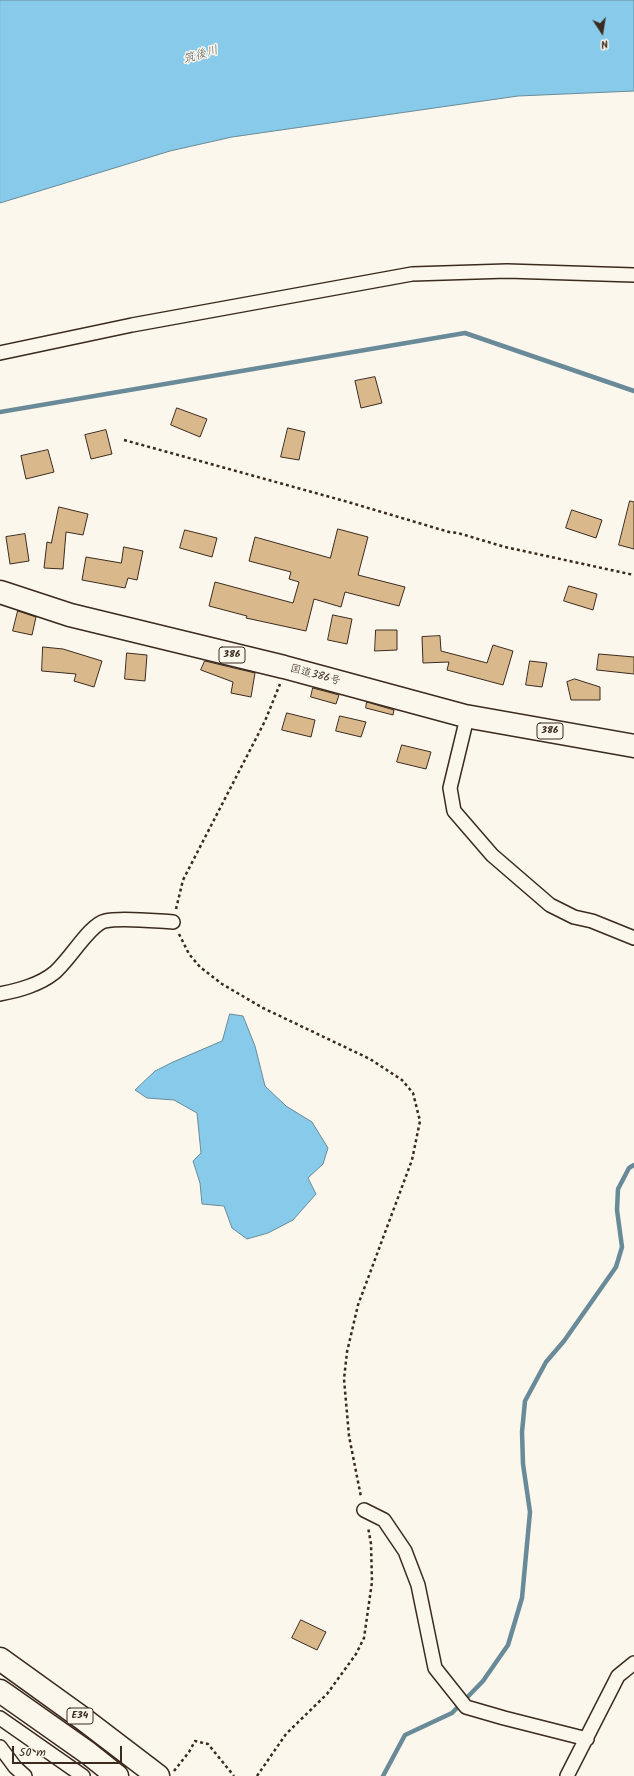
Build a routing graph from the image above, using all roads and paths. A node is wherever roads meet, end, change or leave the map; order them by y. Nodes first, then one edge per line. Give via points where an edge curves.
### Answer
1 (634, 275) edge
2 (0, 353) edge
3 (124, 440) dead end
4 (634, 575) edge
5 (0, 592) edge
6 (284, 667) junction
7 (465, 716) junction
8 (634, 746) edge
9 (172, 922) junction
10 (634, 938) edge
11 (0, 994) edge
12 (364, 1510) junction
13 (0, 1659) edge
14 (634, 1663) edge
15 (0, 1690) edge
16 (0, 1718) edge
17 (587, 1739) junction
18 (0, 1747) edge
19 (25, 1776) edge
20 (83, 1776) edge
21 (116, 1776) edge
22 (158, 1776) edge
23 (170, 1776) edge
24 (234, 1776) edge
25 (257, 1776) edge
26 (567, 1776) edge

1 - 2 street via 487,271 412,274 132,325
3 - 4 path via 505,547
5 - 6 highway, 国道386号 / 386 via 70,615
6 - 7 highway, 国道386号 / 386
6 - 9 path via 283,678 265,720 183,880
7 - 8 highway, 国道386号 / 386
7 - 10 street via 465,726 450,788 454,811 492,855 550,905 574,917 592,921
9 - 11 street via 104,921 93,927 67,961 53,974 25,988
9 - 12 path via 189,954 200,967 222,984 263,1008 370,1058 402,1080 413,1093 420,1121 412,1160 358,1305 347,1352 344,1379 349,1436
12 - 17 street via 384,1520 405,1551 418,1585 435,1668 466,1707
12 - 25 path via 371,1544 372,1582 364,1638 356,1654 327,1694 286,1734
13 - 22 highway, E34
14 - 17 street via 618,1676
15 - 21 highway, E34
16 - 20 street
17 - 26 street
18 - 19 street
23 - 24 path via 189,1752 194,1741 208,1744

